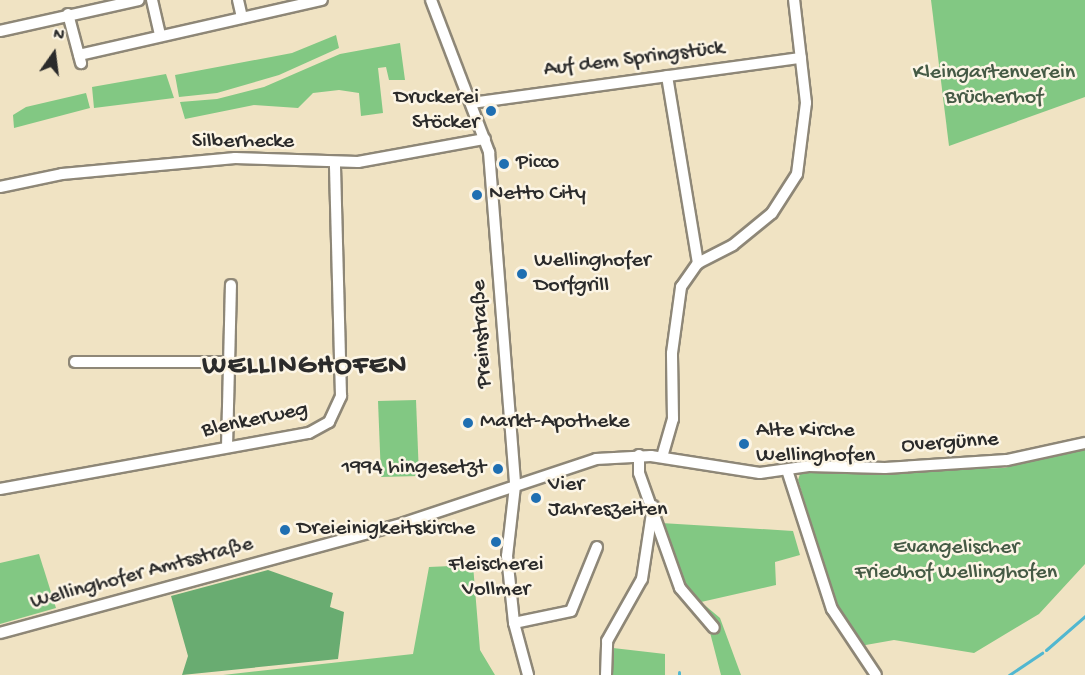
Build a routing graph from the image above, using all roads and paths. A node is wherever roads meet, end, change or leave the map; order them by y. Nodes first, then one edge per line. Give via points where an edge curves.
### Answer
1 (139, 0) edge
2 (152, 0) edge
3 (238, 0) edge
4 (322, 0) edge
5 (431, 0) edge
6 (795, 0) edge
7 (68, 14) junction
8 (242, 18) junction
9 (0, 31) edge
10 (159, 36) junction
11 (801, 57) junction
12 (668, 75) junction
13 (471, 103) junction
14 (485, 139) junction
15 (335, 164) junction
16 (0, 187) edge
17 (698, 263) junction
18 (231, 285) dead end
19 (75, 362) dead end
20 (227, 362) junction
21 (1085, 443) edge
22 (227, 447) junction
23 (639, 455) junction
24 (662, 457) junction
25 (787, 470) junction
26 (515, 486) junction
27 (0, 489) edge
28 (653, 506) junction
29 (597, 548) dead end
30 (514, 623) junction
31 (714, 628) dead end
32 (0, 633) edge
33 (528, 675) edge
34 (606, 675) edge
35 (876, 675) edge

1 - 7 street
2 - 10 street
3 - 8 street
4 - 8 street
5 - 13 street, Preinstraße
6 - 11 street
7 - 9 street
7 - 10 street via 80,59
8 - 10 street
11 - 12 street, Auf dem Springstück
11 - 17 street via 807,103 802,153 788,193 733,245
12 - 13 street, Auf dem Springstück
12 - 17 street
13 - 14 street, Preinstraße
14 - 15 street, Silberhecke
14 - 26 street, Preinstraße via 496,201
15 - 16 street, Silberhecke via 235,158 62,174
15 - 22 street, Blenkerweg via 342,288 339,406 329,422 309,433
17 - 24 street via 681,287 672,353 673,418
18 - 20 street
19 - 20 street
20 - 22 street
21 - 25 street, Overgünne via 1007,460
22 - 27 street, Blenkerweg
23 - 24 street, Overgünne
23 - 26 street, Wellinghofer Amtsstraße via 596,459
23 - 28 street via 639,474
24 - 25 street, Overgünne via 733,472
25 - 35 street via 832,609
26 - 30 street, Preinstraße via 507,556
26 - 32 street, Wellinghofer Amtsstraße via 398,525
28 - 31 street via 680,588
28 - 34 street via 642,579 610,631
29 - 30 street via 571,611
30 - 33 street, Preinstraße

